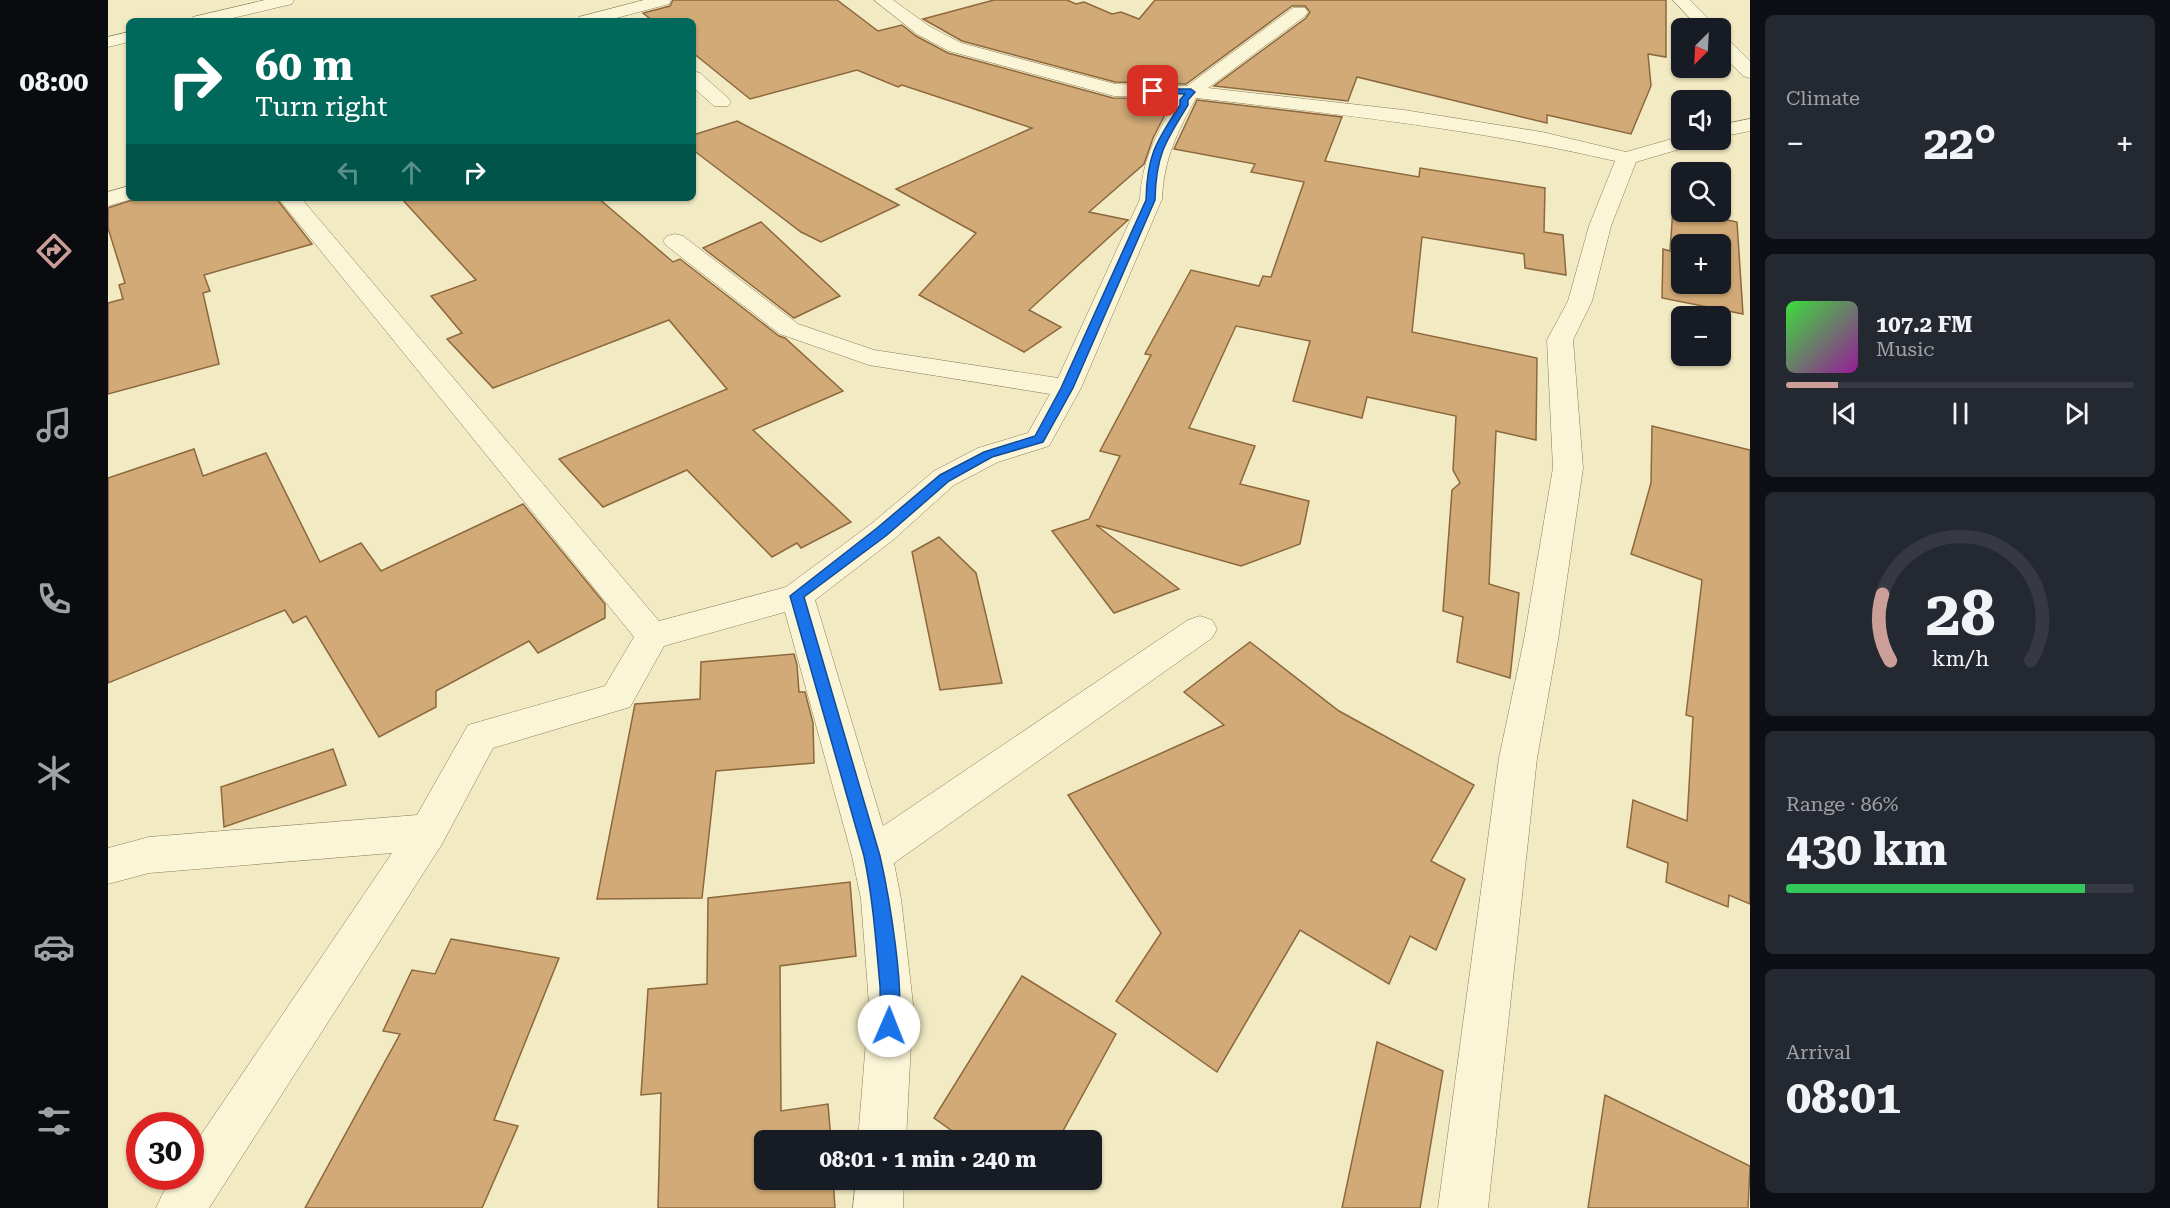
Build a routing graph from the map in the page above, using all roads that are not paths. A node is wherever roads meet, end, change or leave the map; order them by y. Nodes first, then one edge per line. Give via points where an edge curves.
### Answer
1 (286, 0) edge
2 (663, 0) edge
3 (882, 0) edge
4 (1681, 0) edge
5 (1299, 12) dead end
6 (628, 16) edge
7 (211, 18) edge
8 (611, 18) edge
9 (1698, 18) edge
10 (126, 38) edge
11 (108, 42) edge
12 (1731, 52) edge
13 (1750, 72) edge
14 (696, 80) edge
15 (1191, 92) junction
16 (721, 102) dead end
17 (1750, 125) edge
18 (1731, 129) edge
19 (1671, 145) edge
20 (1627, 158) junction
21 (126, 194) edge
22 (108, 199) edge
23 (291, 201) edge
24 (675, 241) dead end
25 (1067, 388) junction
26 (797, 596) junction
27 (1200, 629) dead end
28 (652, 636) junction
29 (428, 832) junction
30 (872, 856) junction
31 (108, 866) edge
32 (883, 1130) edge
33 (879, 1190) edge
34 (181, 1208) edge
35 (878, 1208) edge
36 (1463, 1208) edge

1 - 7 street
2 - 6 street
3 - 15 street via 923,30 955,47 1114,90
4 - 9 street
5 - 15 street
6 - 8 street
10 - 11 street
12 - 13 street
14 - 16 street
15 - 20 street via 1487,128
15 - 25 street via 1159,144 1151,171 1151,200
17 - 18 street
19 - 20 street
20 - 36 street via 1600,226 1580,301 1560,340 1568,468 1518,758
21 - 22 street
23 - 28 street
24 - 25 street via 789,329 869,357
25 - 26 street via 1039,439 988,455 944,478
26 - 28 street
26 - 30 street
27 - 30 street
28 - 29 street via 617,697 481,736
29 - 31 street via 149,855
29 - 34 street
30 - 32 street via 881,899 891,1005
33 - 35 street

